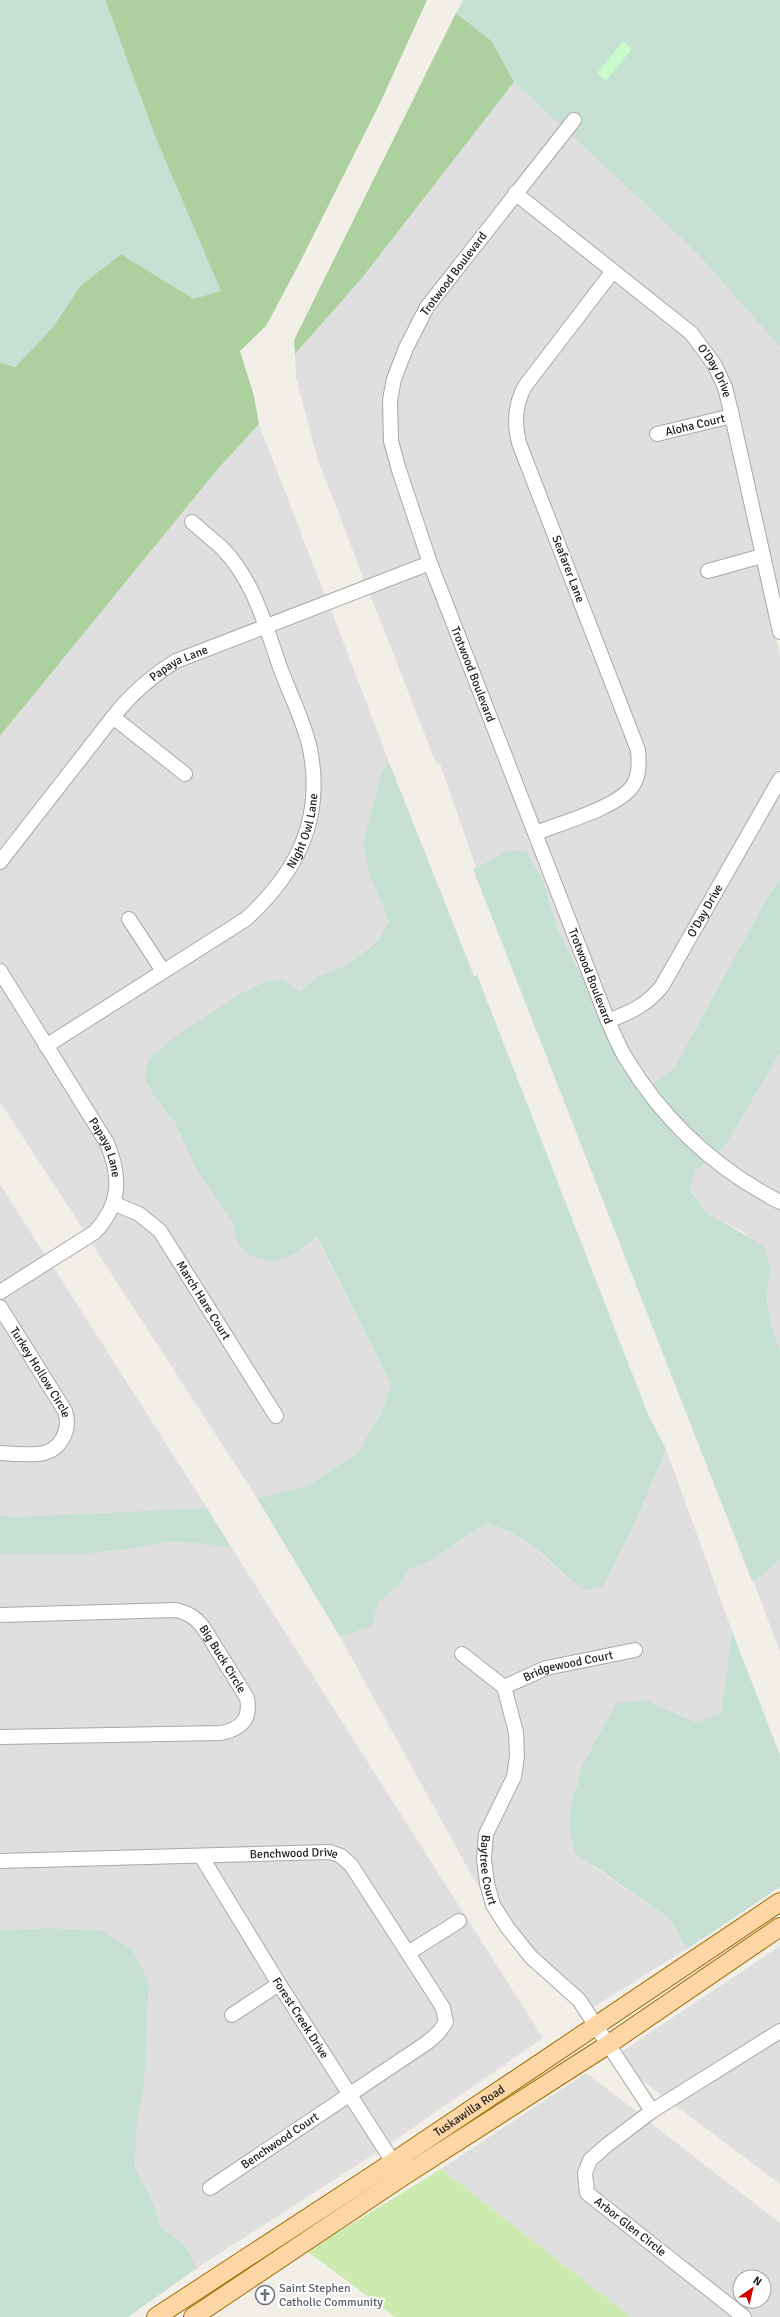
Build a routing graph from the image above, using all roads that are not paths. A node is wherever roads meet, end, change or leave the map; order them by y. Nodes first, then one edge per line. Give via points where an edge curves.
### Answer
1 (574, 120) dead end
2 (515, 193) junction
3 (613, 271) junction
4 (732, 416) junction
5 (657, 434) dead end
6 (192, 522) dead end
7 (762, 556) junction
8 (430, 563) junction
9 (708, 571) dead end
10 (266, 627) junction
11 (780, 632) edge
12 (112, 717) junction
13 (185, 774) dead end
14 (780, 779) edge
15 (536, 833) junction
16 (0, 862) edge
17 (129, 919) dead end
18 (0, 971) edge
19 (163, 972) junction
20 (608, 1021) junction
21 (46, 1046) junction
22 (780, 1202) edge
23 (113, 1204) junction
24 (0, 1292) edge
25 (0, 1307) edge
26 (276, 1416) dead end
27 (0, 1453) edge
28 (0, 1615) edge
29 (635, 1650) dead end
30 (462, 1654) dead end
31 (504, 1687) junction
32 (0, 1737) edge
33 (201, 1856) junction
34 (0, 1861) edge
35 (780, 1902) edge
36 (459, 1921) dead end
37 (780, 1927) edge
38 (408, 1953) junction
39 (279, 1984) junction
40 (232, 2015) dead end
41 (597, 2025) junction
42 (780, 2031) edge
43 (609, 2044) junction
44 (349, 2094) junction
45 (652, 2111) junction
46 (398, 2170) junction
47 (210, 2188) dead end
48 (156, 2317) edge
49 (193, 2317) edge
50 (744, 2317) edge

1 - 2 street, Trotwood Boulevard
2 - 3 street, O'Day Drive
2 - 8 street, Trotwood Boulevard via 427,307 414,329 394,379 390,400 391,441 398,470
3 - 4 street, O'Day Drive via 691,333 704,348 725,386
3 - 15 street, Seafarer Lane via 525,386 518,400 516,429 519,443 638,750 638,772 631,788 616,801
4 - 5 street, Aloha Court
4 - 7 street, O'Day Drive
6 - 10 street, Night Owl Lane via 222,548 240,571
7 - 9 street
7 - 11 street, O'Day Drive
8 - 10 street, Papaya Lane
8 - 15 street, Trotwood Boulevard
10 - 12 street, Papaya Lane via 176,661 152,676
10 - 19 street, Night Owl Lane via 310,748 315,782 303,844 288,873 269,898 246,919
12 - 13 street
12 - 16 street, Papaya Lane
14 - 20 street, O'Day Drive via 662,986 651,999 635,1011
15 - 20 street, Trotwood Boulevard
17 - 19 street
18 - 21 street, Papaya Lane
19 - 21 street, Night Owl Lane
20 - 22 street, Trotwood Boulevard via 626,1059 655,1101 686,1136 732,1174
21 - 23 street, Papaya Lane via 110,1149 115,1162 117,1180
23 - 24 street, Papaya Lane via 106,1220 95,1232
23 - 26 street, March Hare Court via 139,1214 160,1231
25 - 27 street, Turkey Hollow Circle via 65,1411 67,1430 55,1447 38,1454
28 - 32 street, Big Buck Circle via 176,1610 185,1612 196,1618 203,1627 247,1698 249,1707 247,1718 241,1725 232,1731 221,1733
29 - 31 street, Bridgewood Court via 546,1668
30 - 31 street
31 - 41 street, Baytree Court via 516,1732 516,1756 514,1777 486,1834 484,1859 487,1883 494,1905 506,1927 531,1957 579,2000
33 - 34 street, Benchwood Drive
33 - 38 street, Benchwood Drive via 330,1852 341,1856 351,1866
33 - 39 street, Forest Creek Drive
35 - 41 main road, Tuskawilla Road
36 - 38 street
37 - 43 main road, Tuskawilla Road
38 - 44 street, Benchwood Drive via 443,2008 446,2022 428,2042
39 - 40 street
39 - 44 street, Forest Creek Drive
41 - 43 street
41 - 46 main road, Tuskawilla Road
42 - 45 street, Arbor Glen Circle
43 - 45 street
43 - 46 main road, Tuskawilla Road
44 - 46 street, Forest Creek Drive
44 - 47 street, Benchwood Court
45 - 50 street, Arbor Glen Circle via 590,2160 585,2173 587,2193
46 - 48 main road, Tuskawilla Road
46 - 49 main road, Tuskawilla Road

